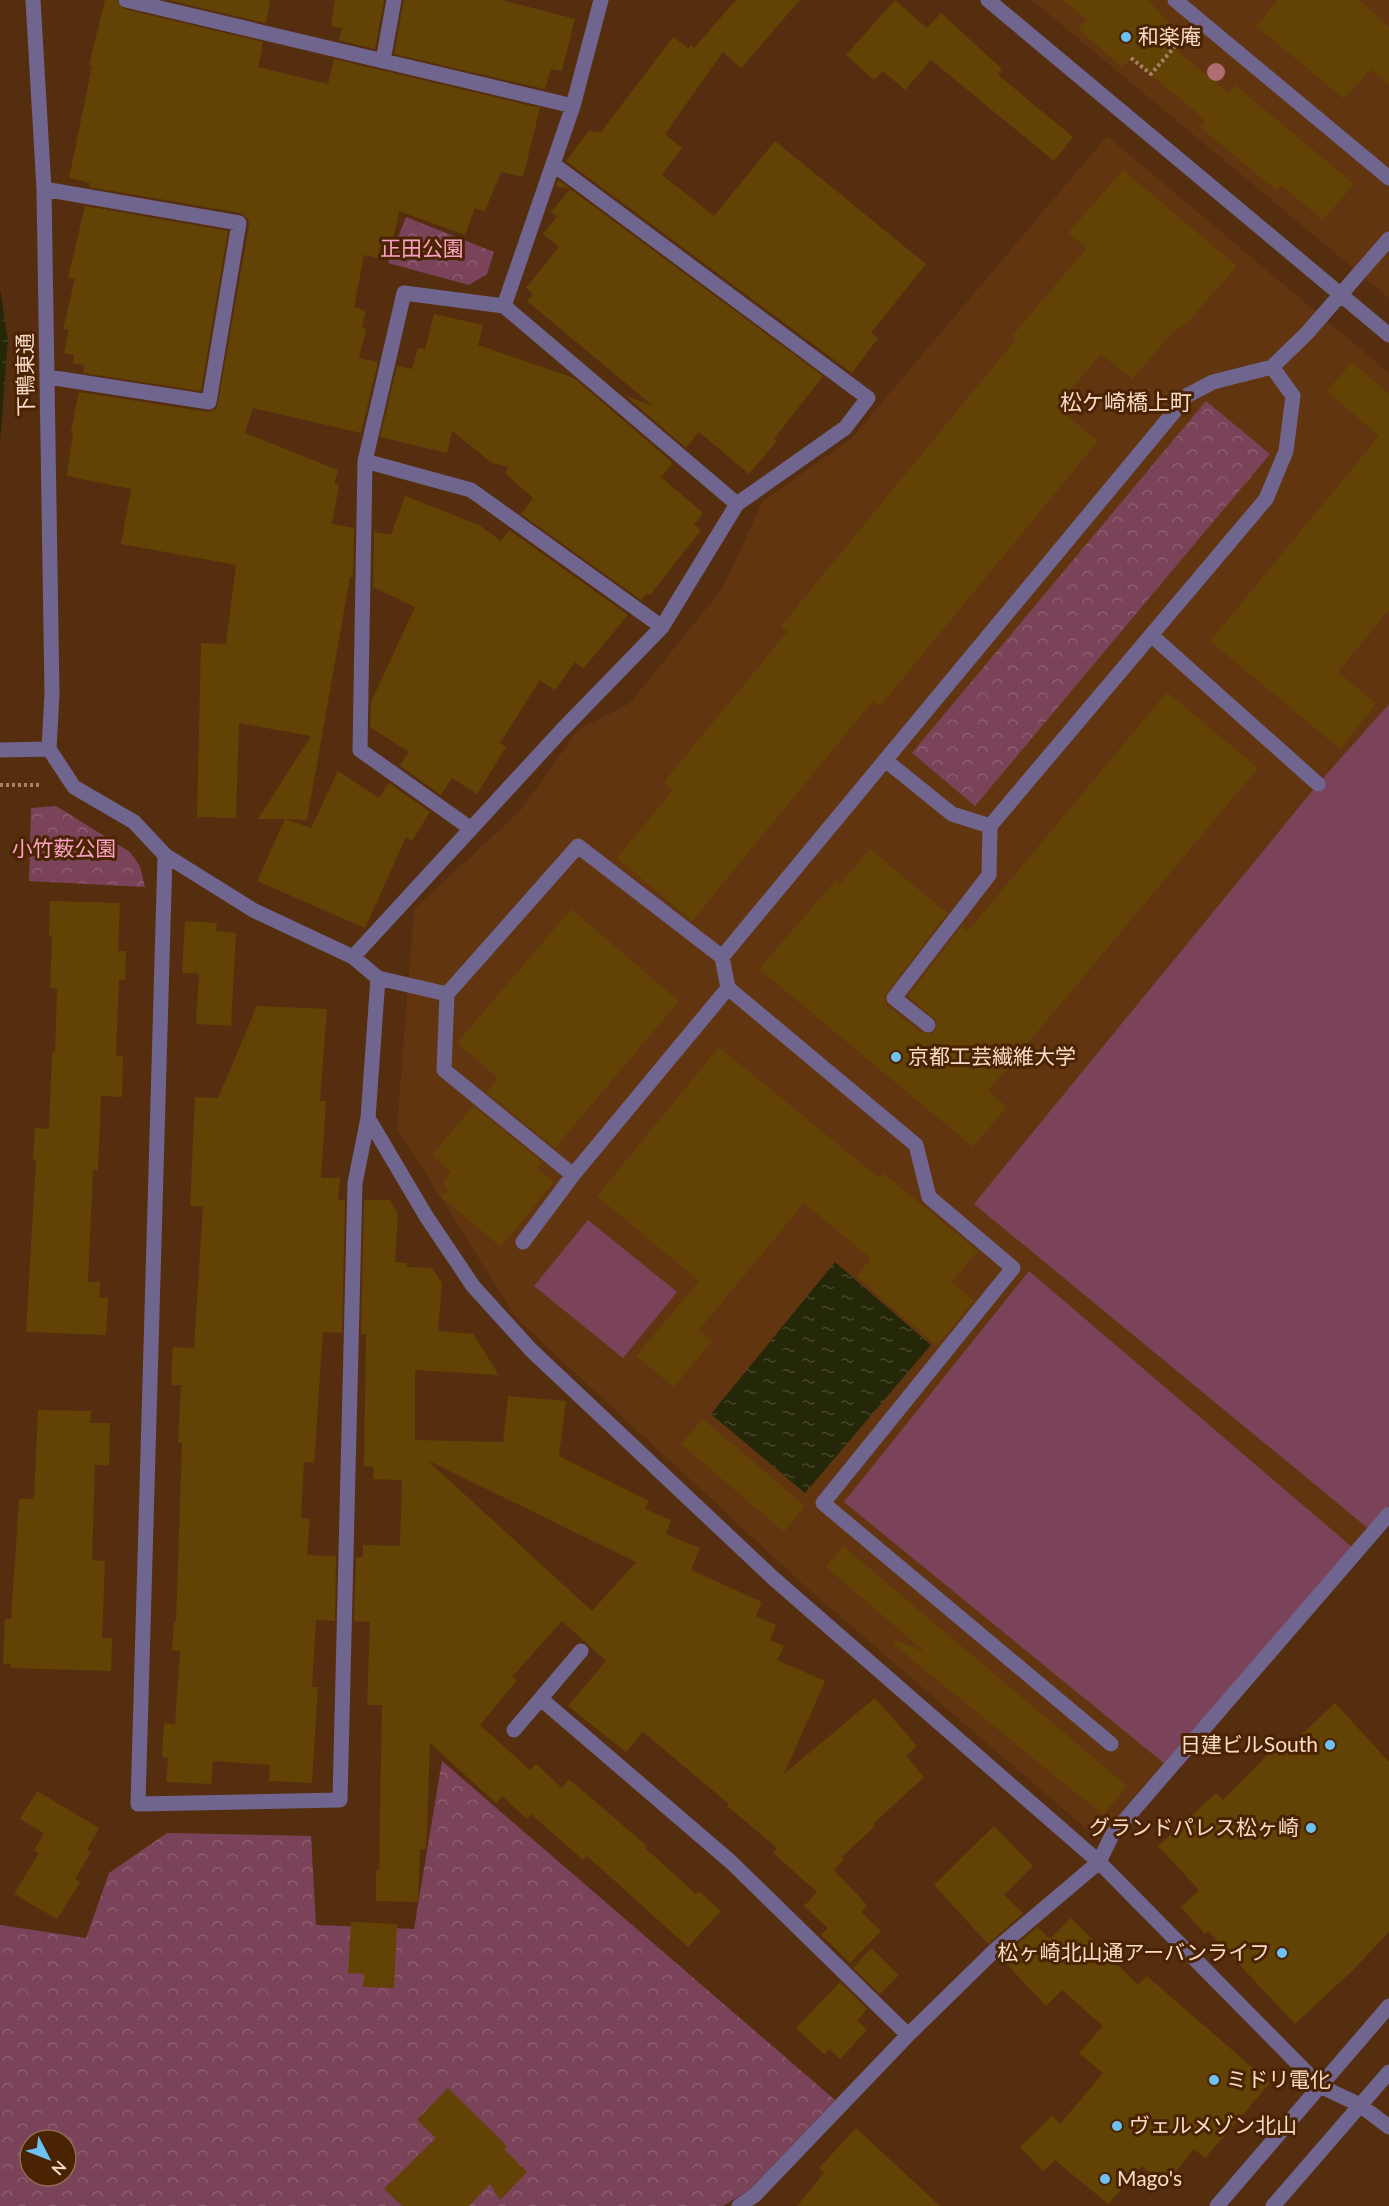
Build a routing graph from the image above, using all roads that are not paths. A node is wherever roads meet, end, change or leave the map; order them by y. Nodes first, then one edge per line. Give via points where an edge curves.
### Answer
1 (33, 0) edge
2 (126, 0) edge
3 (394, 0) edge
4 (601, 0) edge
5 (988, 0) edge
6 (1175, 0) edge
7 (383, 61) junction
8 (573, 106) junction
9 (553, 164) junction
10 (1389, 178) edge
11 (44, 189) junction
12 (1389, 239) edge
13 (1341, 294) junction
14 (504, 306) junction
15 (1389, 335) edge
16 (1272, 368) junction
17 (48, 377) junction
18 (365, 461) junction
19 (737, 504) junction
20 (662, 627) junction
21 (1151, 635) junction
22 (49, 749) junction
23 (0, 750) edge
24 (885, 760) junction
25 (1318, 784) dead end
26 (990, 826) junction
27 (470, 828) junction
28 (165, 855) junction
29 (353, 957) junction
30 (722, 957) junction
31 (378, 978) junction
32 (728, 988) junction
33 (447, 994) junction
34 (928, 1025) dead end
35 (368, 1118) junction
36 (573, 1175) junction
37 (523, 1242) dead end
38 (1389, 1514) edge
39 (581, 1651) dead end
40 (541, 1699) junction
41 (514, 1730) dead end
42 (1111, 1744) dead end
43 (1099, 1862) junction
44 (1389, 2006) edge
45 (908, 2035) junction
46 (1389, 2072) edge
47 (1320, 2086) junction
48 (1360, 2105) junction
49 (1389, 2127) edge
50 (740, 2206) edge
51 (1217, 2206) edge
52 (1273, 2206) edge

1 - 11 street, 下鴨東通
2 - 7 street
3 - 7 street
4 - 8 street
5 - 13 street
6 - 10 street
7 - 8 street
8 - 9 street
9 - 14 street
9 - 19 street via 868,398 845,428
11 - 17 street, 下鴨東通
11 - 17 street via 239,223 208,402
12 - 13 street
13 - 15 street
13 - 16 street
14 - 18 street via 404,293
14 - 19 street
16 - 21 street via 1293,396 1286,451 1266,498
16 - 24 street via 1213,382 1188,395
17 - 22 street, 下鴨東通 via 52,694
18 - 20 street via 471,490
18 - 27 street via 360,750
19 - 20 street
20 - 27 street
21 - 25 street
21 - 26 street
22 - 23 street
22 - 28 street via 74,787 134,822
24 - 26 street via 952,814
24 - 30 street
26 - 34 street via 989,875 894,998
27 - 29 street
28 - 29 street via 253,910
28 - 35 street via 138,1804 340,1800 355,1183
29 - 31 street
30 - 32 street
30 - 33 street via 578,846
31 - 33 street
31 - 35 street
32 - 36 street
32 - 42 street via 916,1145 929,1197 1013,1268 823,1503
33 - 36 street via 444,1070
35 - 43 street via 473,1286 531,1350 773,1578
36 - 37 street
38 - 43 street via 1112,1835
39 - 40 street
40 - 41 street
40 - 45 street via 731,1862
43 - 45 street via 995,1950
43 - 47 street
44 - 47 street
45 - 50 street
46 - 48 street
47 - 48 street
47 - 51 street
48 - 49 street
48 - 52 street

